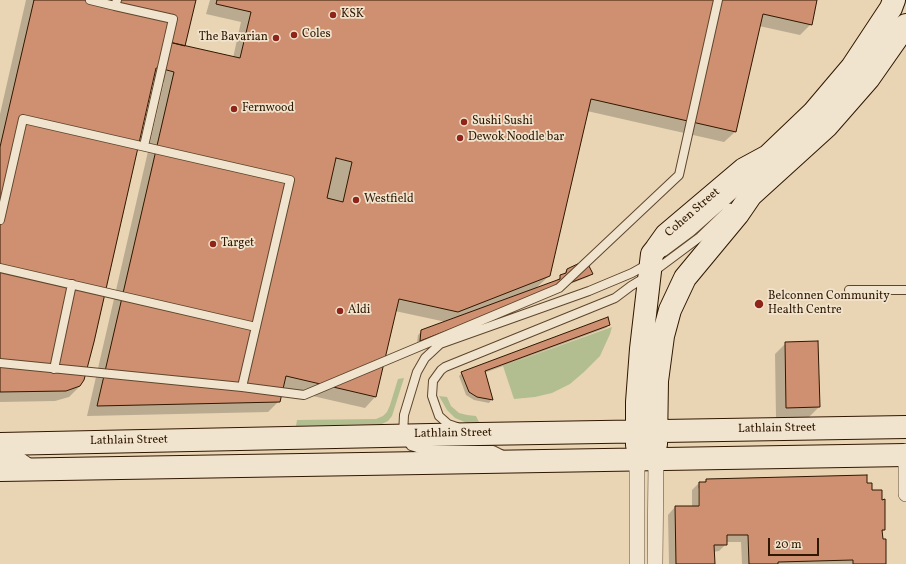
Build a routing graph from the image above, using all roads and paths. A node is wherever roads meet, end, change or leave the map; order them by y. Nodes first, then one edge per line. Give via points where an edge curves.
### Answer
1 (90, 0) edge
2 (718, 0) edge
3 (894, 0) edge
4 (116, 3) edge
5 (906, 24) edge
6 (144, 146) junction
7 (751, 196) junction
8 (0, 220) edge
9 (0, 268) edge
10 (650, 268) junction
11 (72, 284) junction
12 (849, 290) dead end
13 (906, 290) edge
14 (256, 327) junction
15 (0, 363) edge
16 (54, 369) junction
17 (242, 387) junction
18 (906, 427) edge
19 (646, 431) junction
20 (479, 434) junction
21 (403, 435) junction
22 (0, 444) edge
23 (906, 454) edge
24 (0, 456) edge
25 (646, 460) junction
26 (516, 462) junction
27 (0, 470) edge
28 (40, 470) junction
29 (906, 494) edge
30 (637, 564) edge
31 (655, 564) edge

1 - 4 lane
2 - 17 lane via 679,175 559,288 304,395
3 - 10 street, Cohen Street via 852,67 813,113 768,156 744,169 666,235 652,254
4 - 6 lane via 173,19
5 - 7 street, Cohen Street via 869,78 827,126
6 - 8 lane via 23,118
6 - 14 lane via 290,180
7 - 10 lane via 733,205 700,237
7 - 19 street, Cohen Street via 685,278 670,310
9 - 11 lane
10 - 19 street, Cohen Street via 640,349 637,402
10 - 20 lane via 615,298 441,370 433,381 432,391 439,416 448,424
10 - 21 lane via 440,344 425,358 417,372 404,415
11 - 14 lane
11 - 16 lane
12 - 13 lane
14 - 17 lane
15 - 16 lane
16 - 17 lane
18 - 19 street, Lathlain Street
19 - 20 street, Lathlain Street
19 - 25 street, Cohen Street
20 - 21 street, Lathlain Street
21 - 22 street, Lathlain Street
21 - 26 lane via 411,446 423,450 493,450
23 - 25 street
23 - 29 street
24 - 28 lane via 20,456
25 - 26 street
25 - 30 street, Cohen Street
25 - 31 street, Cohen Street
26 - 28 street
27 - 28 street

